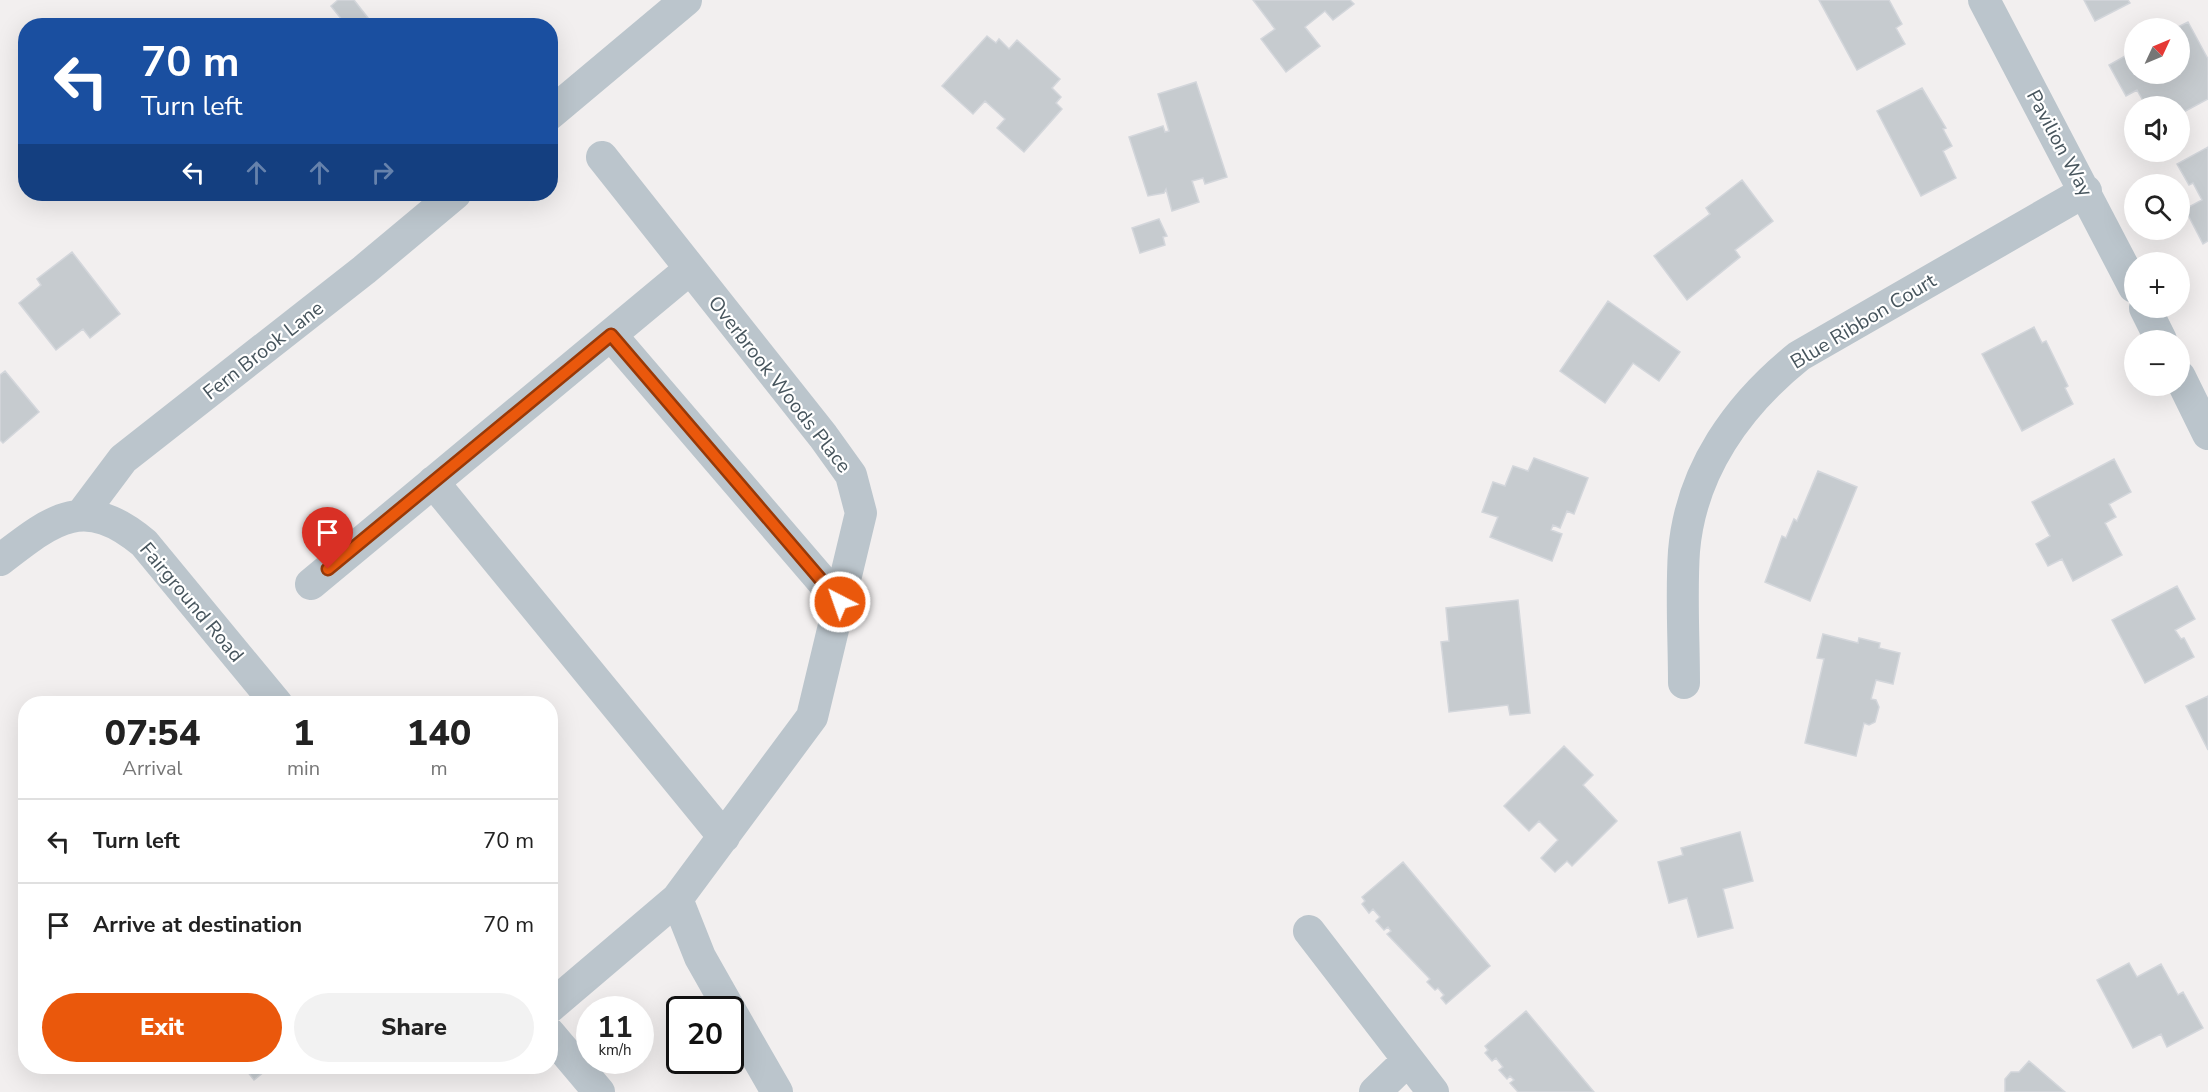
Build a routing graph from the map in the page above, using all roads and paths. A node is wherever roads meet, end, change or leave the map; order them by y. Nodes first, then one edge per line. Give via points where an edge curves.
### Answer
1 (686, 0) edge
2 (1984, 0) edge
3 (558, 107) edge
4 (602, 157) dead end
5 (2086, 191) junction
6 (447, 201) edge
7 (2124, 267) edge
8 (690, 269) junction
9 (611, 335) junction
10 (2189, 396) edge
11 (2208, 434) edge
12 (433, 482) junction
13 (81, 515) junction
14 (0, 560) edge
15 (311, 584) dead end
16 (840, 602) junction
17 (1684, 683) dead end
18 (270, 696) edge
19 (724, 837) junction
20 (677, 899) junction
21 (1309, 931) dead end
22 (722, 996) edge
23 (558, 1000) edge
24 (744, 1034) edge
25 (558, 1043) edge
26 (1407, 1061) junction
27 (599, 1092) edge
28 (777, 1092) edge
29 (1375, 1092) edge
30 (1433, 1092) edge

1 - 3 street
2 - 5 street, Pavilion Way
4 - 8 street, Overbrook Woods Place
5 - 7 street, Pavilion Way
5 - 17 street, Blue Ribbon Court via 1799,356 1766,382 1736,417 1712,456 1693,502 1684,550
6 - 13 street, Fern Brook Lane via 123,459
8 - 9 street
8 - 16 street, Overbrook Woods Place via 851,475 861,513
9 - 12 street
9 - 16 street
10 - 11 street
12 - 15 street
12 - 19 street
13 - 14 street, Fairground Road via 42,528
13 - 18 street, Fairground Road via 114,522 144,543
16 - 19 street, Overbrook Woods Place via 812,717
19 - 20 street, Overbrook Woods Place
20 - 22 street via 700,957
20 - 23 street, Overbrook Woods Place
21 - 26 street
24 - 28 street
25 - 27 street
26 - 29 street
26 - 30 street

